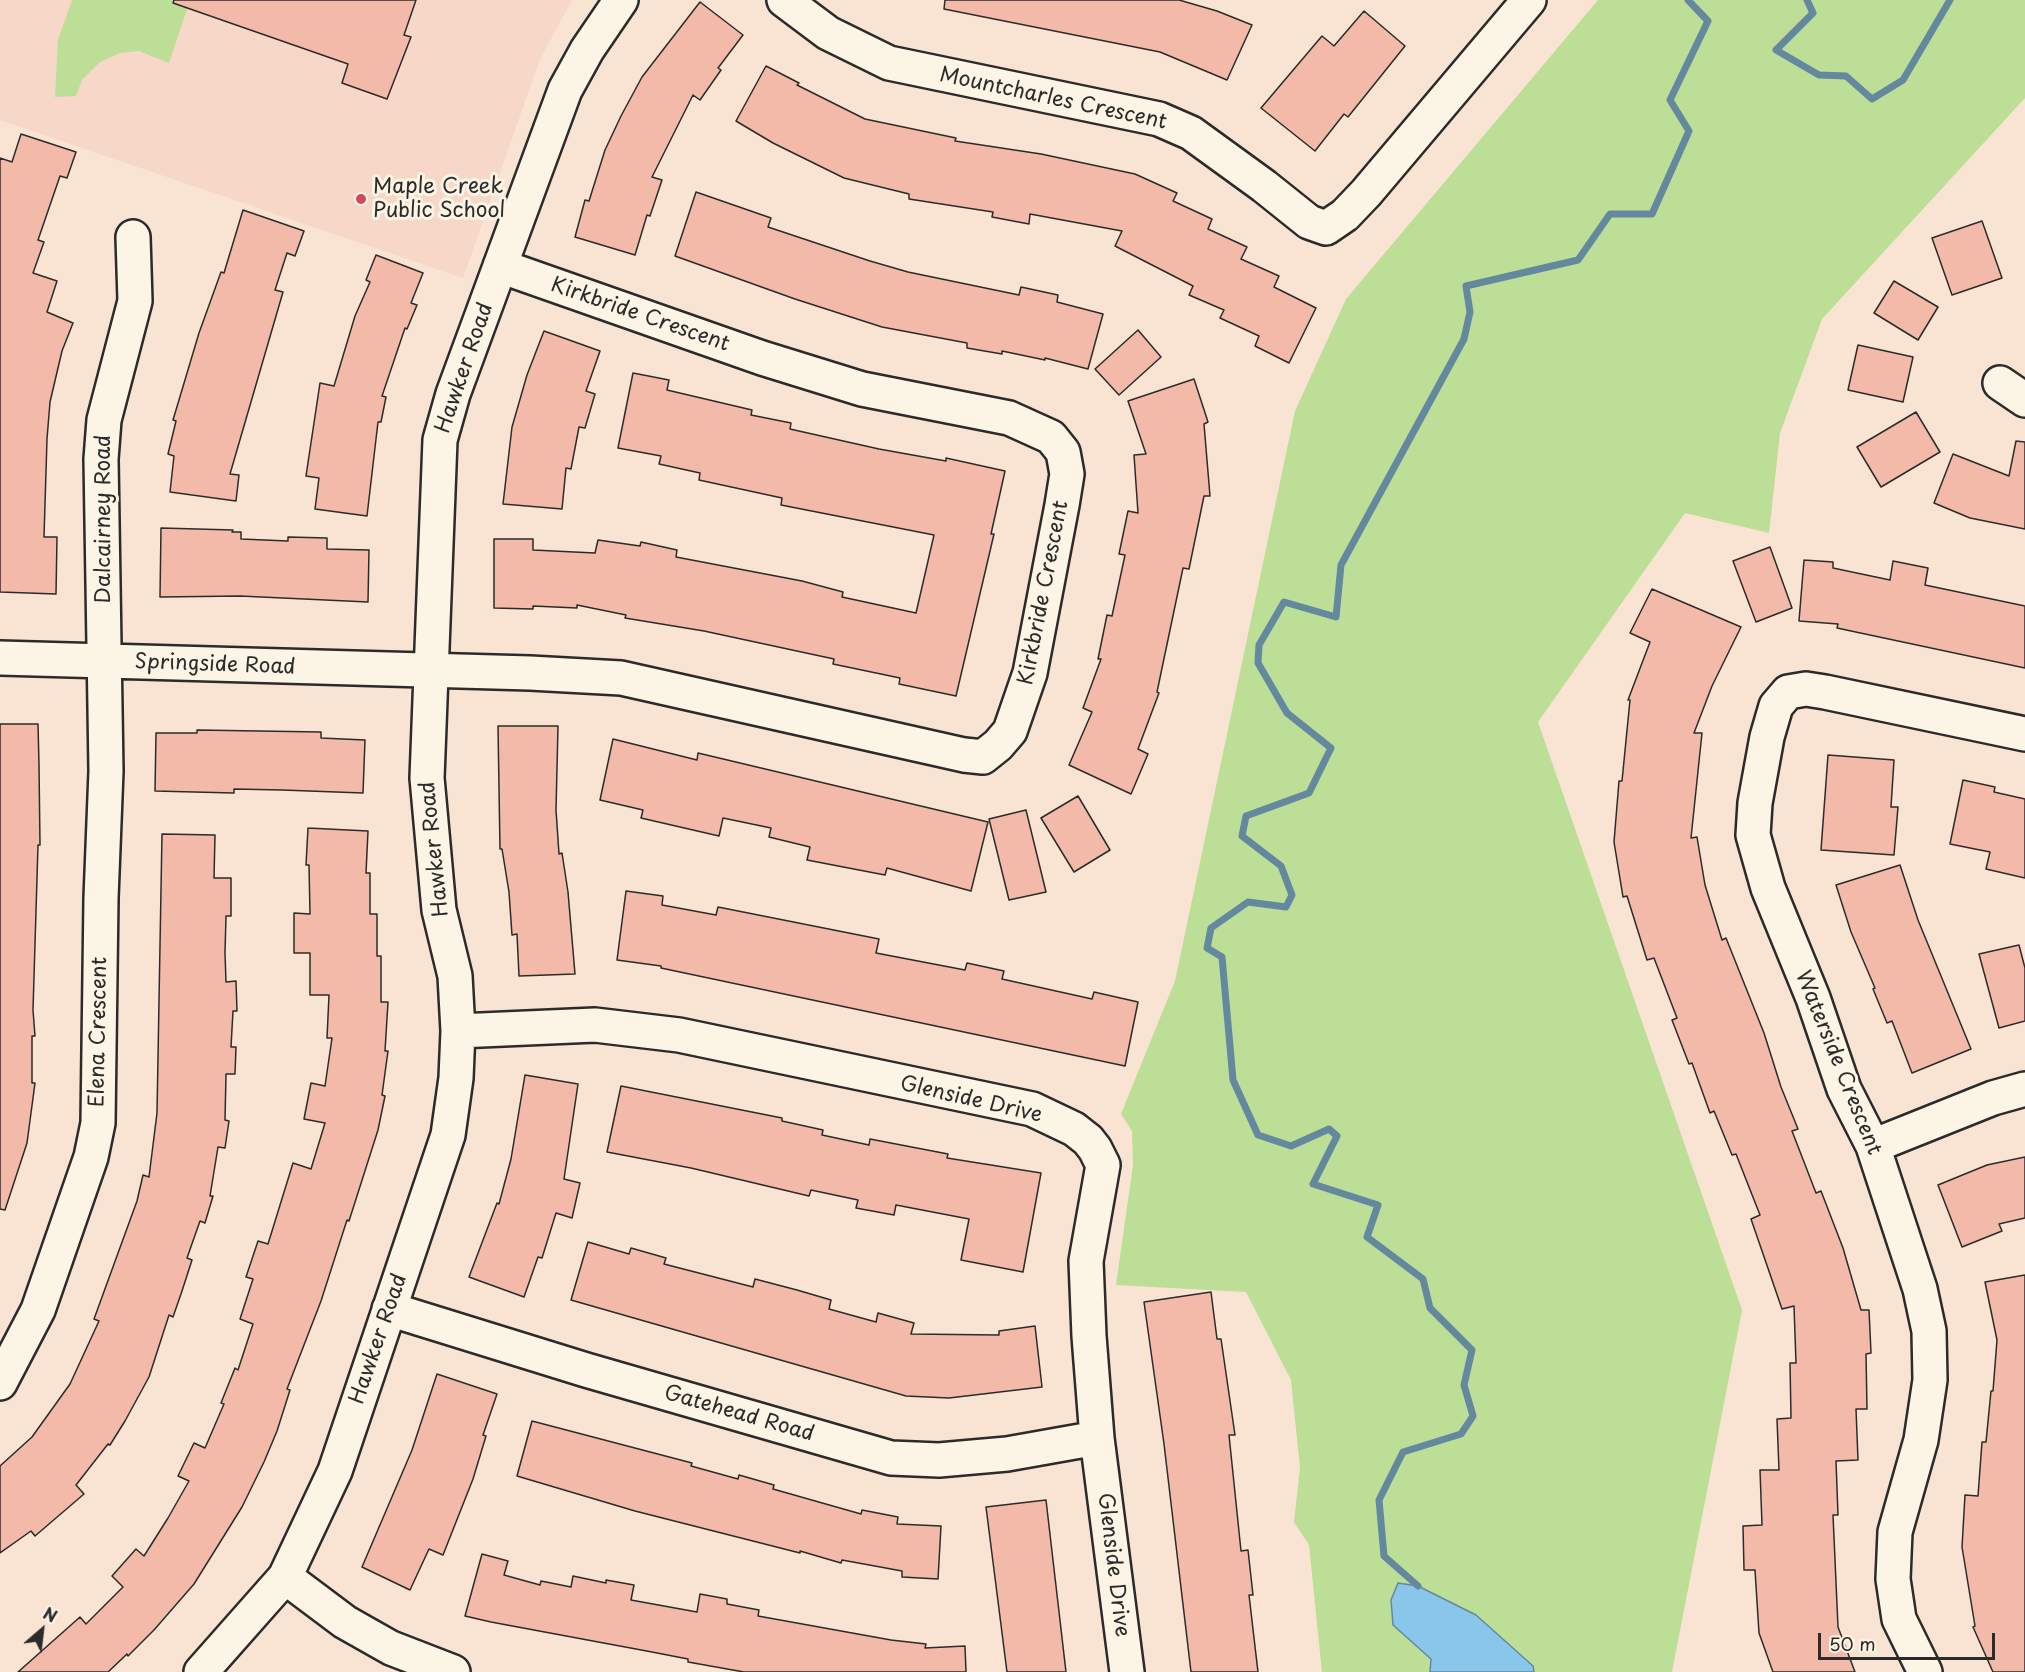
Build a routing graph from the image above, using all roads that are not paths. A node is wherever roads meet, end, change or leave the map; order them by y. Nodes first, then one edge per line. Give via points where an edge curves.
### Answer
1 (621, 0) edge
2 (784, 0) edge
3 (1530, 0) edge
4 (133, 237) dead end
5 (500, 266) junction
6 (0, 658) edge
7 (106, 661) junction
8 (430, 670) junction
9 (2025, 734) edge
10 (458, 1031) junction
11 (2025, 1089) edge
12 (1874, 1146) junction
13 (389, 1309) junction
14 (0, 1383) edge
15 (1097, 1438) junction
16 (285, 1577) junction
17 (201, 1672) edge
18 (453, 1672) edge
19 (1127, 1672) edge
20 (1925, 1672) edge

1 - 5 street, Hawker Road via 565,90
2 - 3 street, Mountcharles Crescent via 828,33 889,63 1159,119 1191,133 1309,222 1326,228 1366,193
4 - 7 street, Dalcairney Road via 135,301 104,420 101,459
5 - 8 street, Hawker Road via 440,440
5 - 8 street, Kirkbride Crescent via 862,389 1009,418 1032,427 1051,437 1063,452 1067,474 1062,505 1021,705 1010,731 983,757 621,678
6 - 7 street, Springside Road
7 - 8 street, Springside Road
7 - 14 street, Elena Crescent via 98,1123 91,1156 38,1310
8 - 10 street, Hawker Road via 427,778 439,910 455,976
9 - 12 street, Waterside Crescent via 1806,689 1788,692 1776,706 1759,773 1753,835 1768,888 1813,998 1844,1089
10 - 13 street, Hawker Road via 448,1135
10 - 15 street, Glenside Drive via 595,1025 679,1035 1032,1109 1074,1129 1095,1149 1103,1165 1086,1261
11 - 12 street
12 - 20 street, Waterside Crescent via 1920,1289 1929,1331 1930,1380 1921,1440 1895,1532 1893,1579 1899,1619
13 - 15 street, Gatehead Road via 891,1458 939,1460 1007,1454
13 - 16 street, Hawker Road via 335,1471
15 - 19 street, Glenside Drive
16 - 17 street, Hawker Road
16 - 18 street via 345,1622 392,1648

